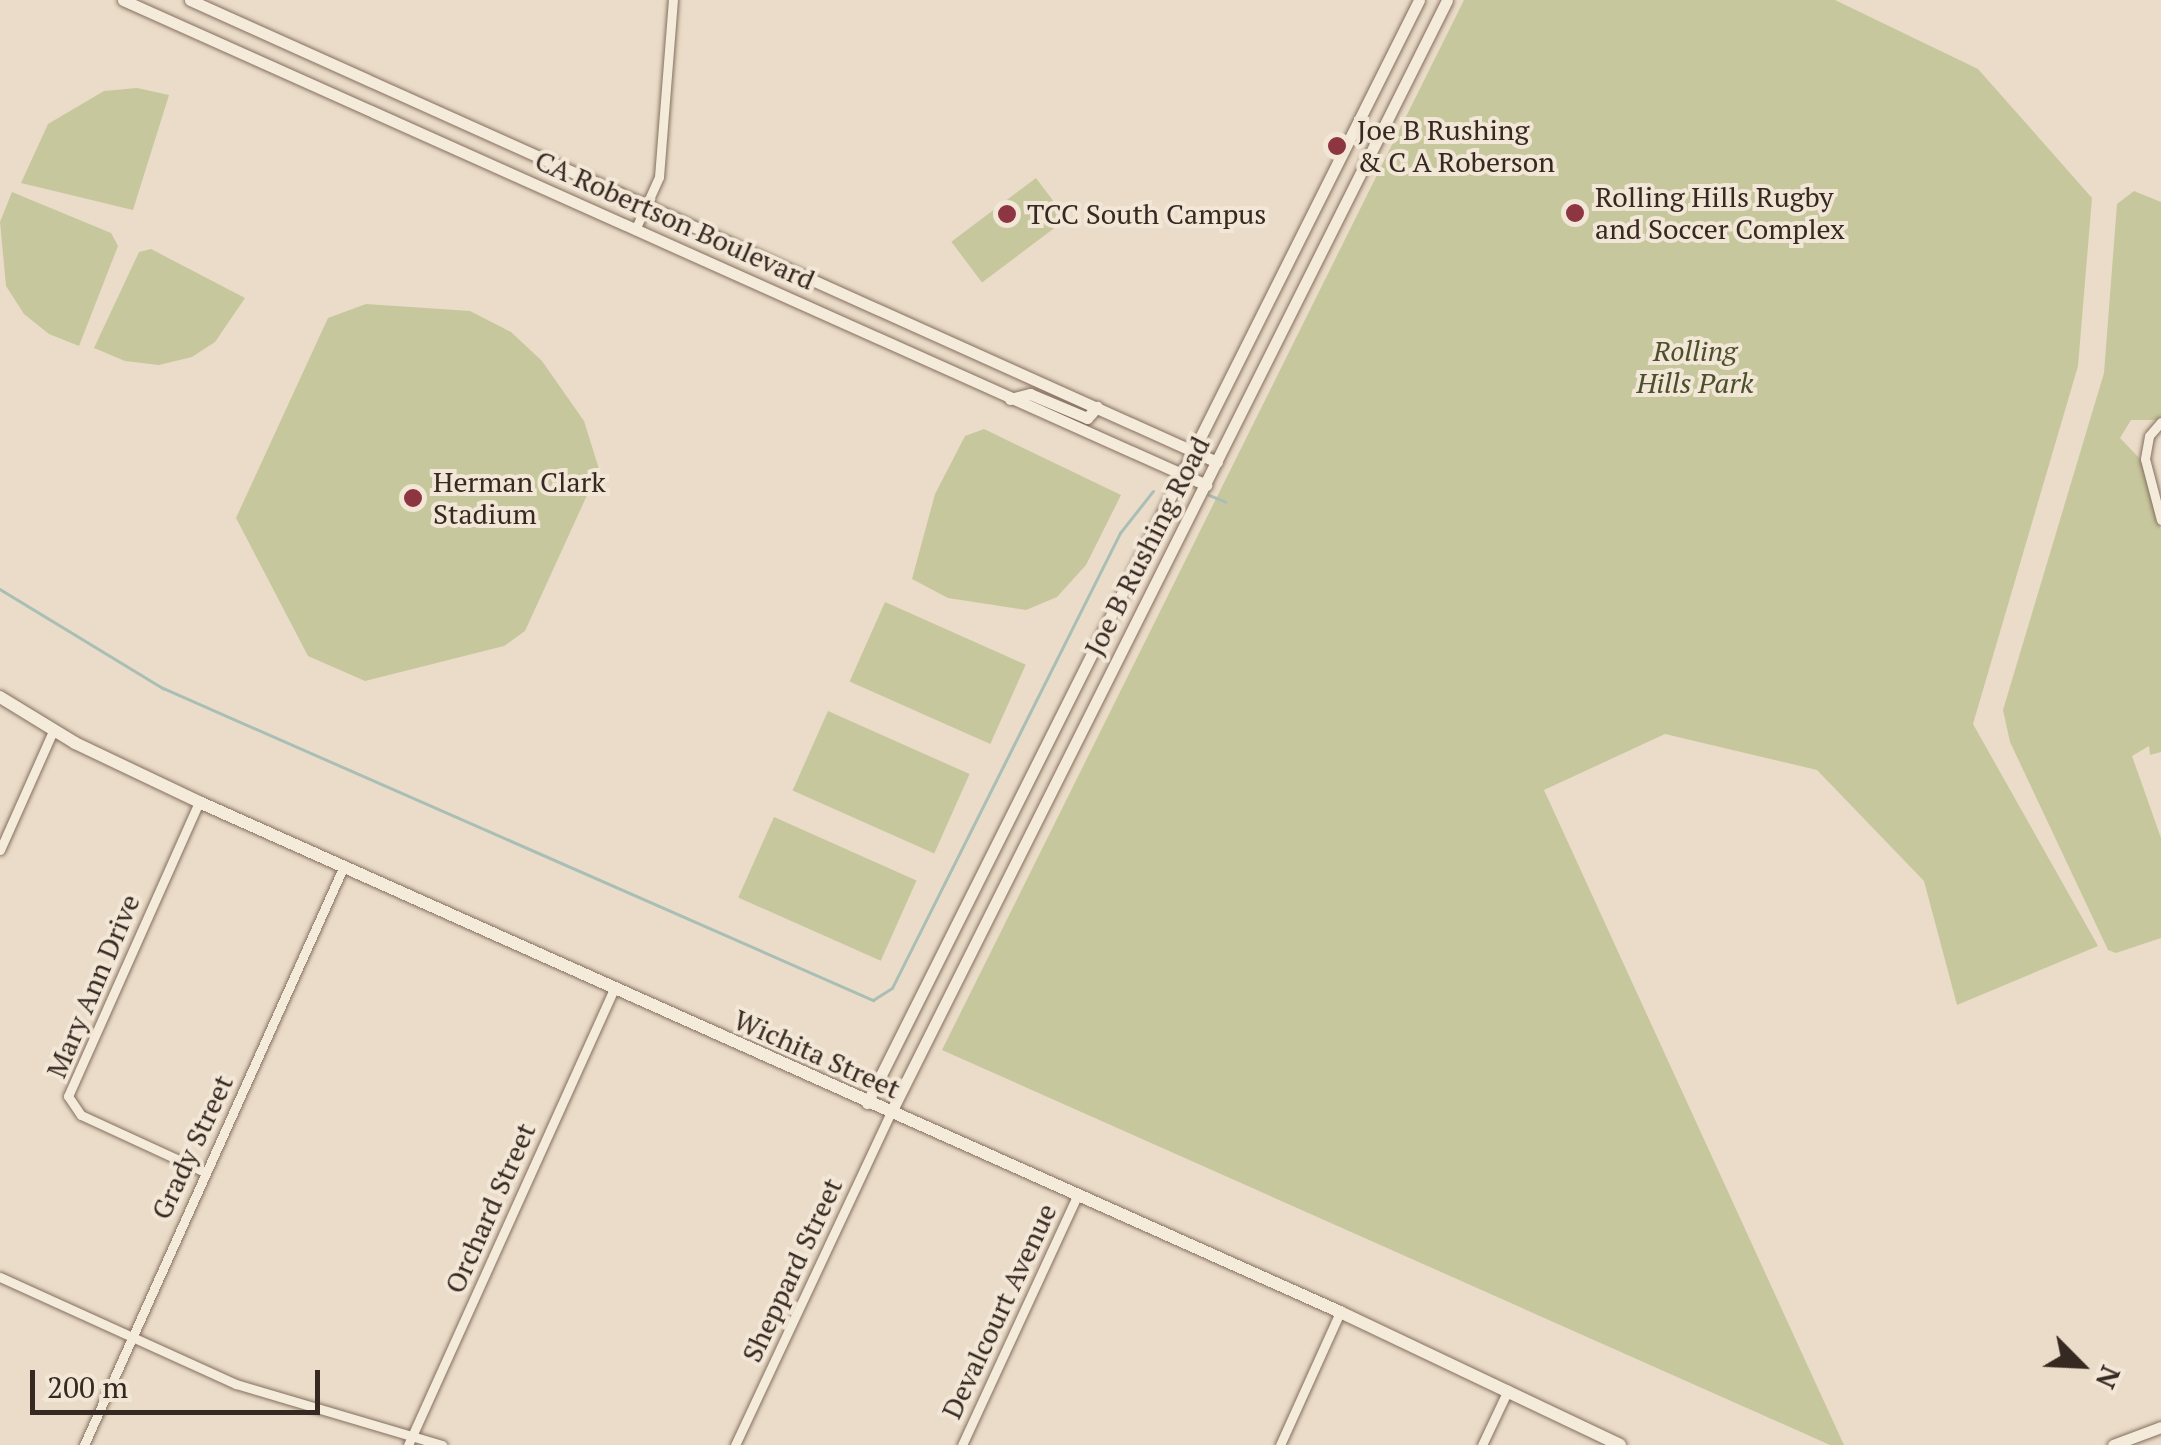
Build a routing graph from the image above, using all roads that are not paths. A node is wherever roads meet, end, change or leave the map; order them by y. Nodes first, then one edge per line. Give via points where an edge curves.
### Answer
1 (123, 0) edge
2 (166, 0) edge
3 (190, 0) edge
4 (673, 0) edge
5 (1422, 0) edge
6 (1445, 4) edge
7 (160, 16) junction
8 (352, 74) junction
9 (341, 98) junction
10 (1333, 172) junction
11 (1355, 184) junction
12 (646, 208) junction
13 (636, 230) junction
14 (823, 288) junction
15 (814, 310) junction
16 (952, 344) junction
17 (941, 369) junction
18 (1010, 399) junction
19 (1096, 407) junction
20 (2161, 422) edge
21 (1192, 451) junction
22 (1217, 462) junction
23 (1181, 473) junction
24 (1206, 485) junction
25 (2161, 520) edge
26 (0, 697) edge
27 (53, 730) junction
28 (199, 802) junction
29 (0, 850) edge
30 (342, 868) junction
31 (614, 990) junction
32 (866, 1103) junction
33 (890, 1114) junction
34 (205, 1172) junction
35 (1077, 1196) junction
36 (0, 1277) edge
37 (1340, 1312) junction
38 (132, 1336) junction
39 (1508, 1390) junction
40 (2161, 1427) edge
41 (410, 1440) edge
42 (84, 1445) edge
43 (442, 1445) edge
44 (735, 1445) edge
45 (962, 1445) edge
46 (1280, 1445) edge
47 (1482, 1445) edge
48 (1620, 1445) edge
49 (2113, 1445) edge

1 - 7 street, CA Robertson Boulevard
2 - 7 street
3 - 8 street, CA Robertson Boulevard
4 - 12 street via 660,172
5 - 6 street
5 - 10 street, Joe B Rushing Road
6 - 11 street, Joe B Rushing Road
7 - 9 street, CA Robertson Boulevard
8 - 9 street
8 - 12 street, CA Robertson Boulevard
9 - 13 street, CA Robertson Boulevard
10 - 11 street
10 - 21 street, Joe B Rushing Road
11 - 22 street, Joe B Rushing Road
12 - 13 street
12 - 14 street, CA Robertson Boulevard
13 - 15 street, CA Robertson Boulevard
14 - 15 street
14 - 16 street, CA Robertson Boulevard
15 - 17 street, CA Robertson Boulevard
16 - 17 street
16 - 19 street, CA Robertson Boulevard
17 - 18 street, CA Robertson Boulevard
18 - 19 street via 1030,394 1087,418
18 - 23 street, CA Robertson Boulevard
19 - 21 street, CA Robertson Boulevard
20 - 25 street via 2149,436 2145,460
21 - 22 street, CA Robertson Boulevard
21 - 23 street, Joe B Rushing Road
22 - 24 street, Joe B Rushing Road
23 - 24 street, CA Robertson Boulevard
23 - 32 street, Joe B Rushing Road
24 - 33 street, Joe B Rushing Road
26 - 27 main road, Wichita Street
27 - 28 main road, Wichita Street
27 - 29 street
28 - 30 main road, Wichita Street
28 - 34 street, Mary Ann Drive via 68,1096 81,1115
30 - 31 main road, Wichita Street
30 - 34 street, Grady Street
31 - 32 main road, Wichita Street
31 - 41 street, Orchard Street
32 - 33 main road, Wichita Street
33 - 35 main road, Wichita Street
33 - 44 street, Sheppard Street
34 - 38 street, Grady Street
35 - 37 main road, Wichita Street
35 - 45 street, Devalcourt Avenue
36 - 38 street
37 - 39 main road, Wichita Street
37 - 46 street
38 - 41 street via 236,1384
38 - 42 street, Grady Street
39 - 47 street
39 - 48 main road, Wichita Street
40 - 49 street
41 - 43 street

